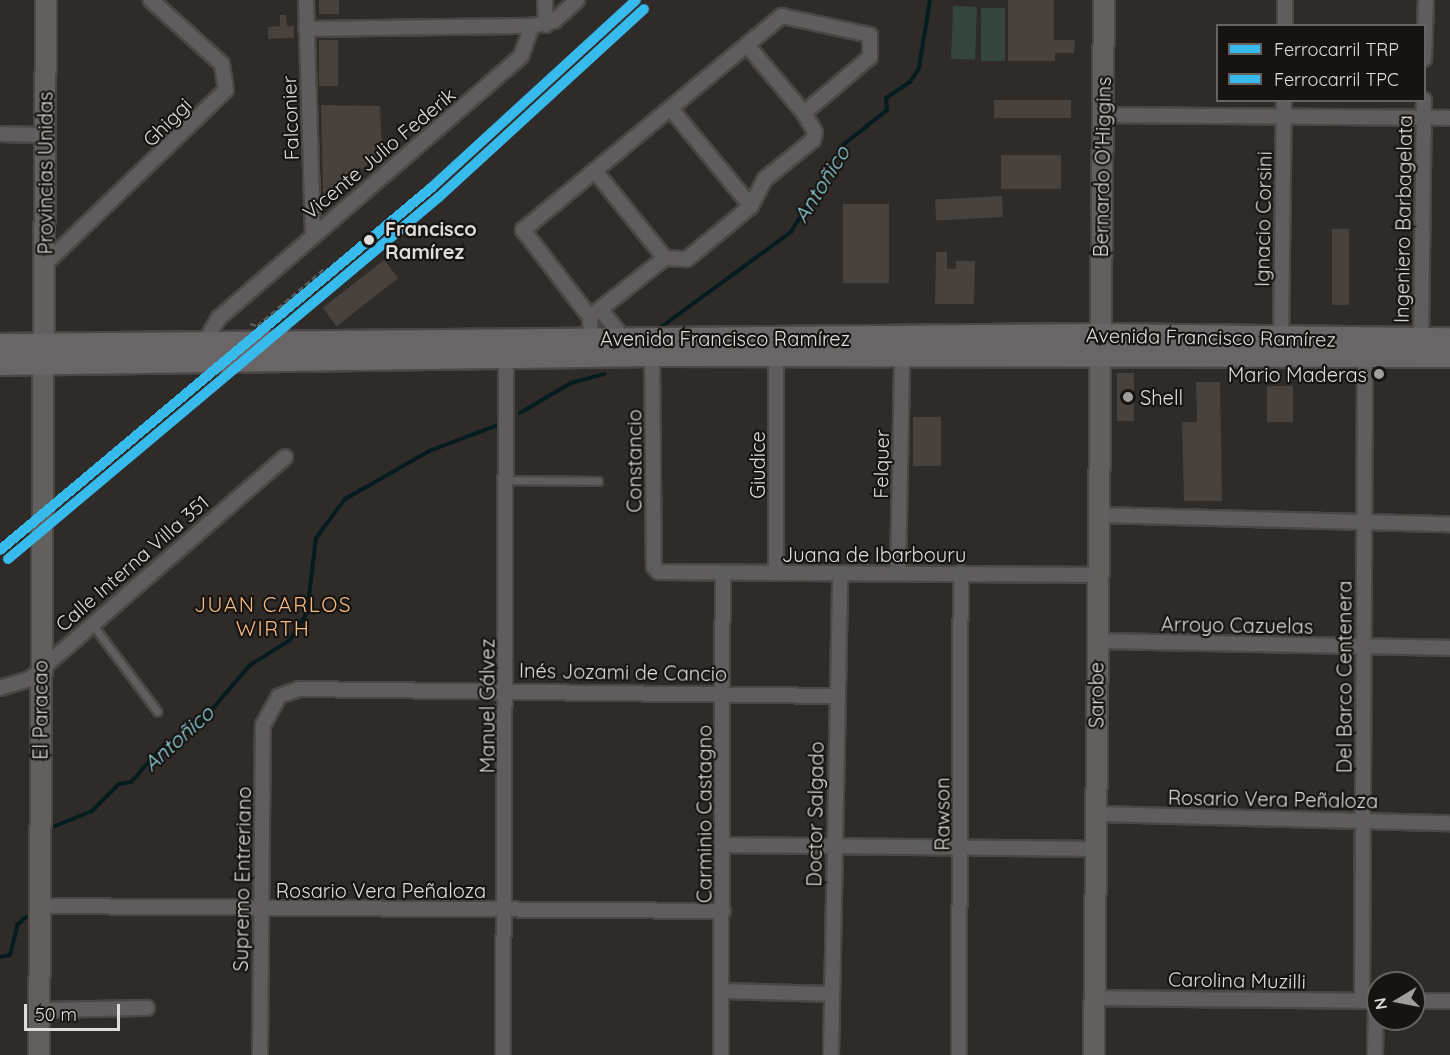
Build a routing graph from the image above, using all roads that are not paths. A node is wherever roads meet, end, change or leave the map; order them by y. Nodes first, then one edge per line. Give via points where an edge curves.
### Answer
1 (46, 0) edge
2 (150, 0) edge
3 (306, 0) edge
4 (545, 0) edge
5 (577, 0) edge
6 (1104, 0) edge
7 (1285, 0) edge
8 (1426, 0) edge
9 (1285, 24) edge
10 (1426, 24) edge
11 (539, 25) junction
12 (306, 29) junction
13 (747, 45) junction
14 (1284, 102) edge
15 (1424, 102) edge
16 (671, 109) junction
17 (804, 113) junction
18 (1284, 115) junction
19 (1103, 116) junction
20 (1423, 118) junction
21 (1450, 118) edge
22 (0, 134) edge
23 (45, 135) junction
24 (595, 171) junction
25 (751, 207) junction
26 (313, 234) junction
27 (664, 258) junction
28 (44, 265) junction
29 (594, 322) junction
30 (1281, 338) junction
31 (1420, 339) junction
32 (1450, 339) edge
33 (205, 342) junction
34 (1099, 344) junction
35 (0, 345) edge
36 (1365, 354) junction
37 (42, 355) junction
38 (652, 355) junction
39 (776, 356) junction
40 (902, 356) junction
41 (1450, 356) edge
42 (506, 357) junction
43 (0, 364) edge
44 (285, 457) dead end
45 (507, 480) junction
46 (598, 481) dead end
47 (1097, 515) junction
48 (1364, 522) junction
49 (1450, 524) edge
50 (654, 567) joint
51 (776, 573) junction
52 (840, 573) junction
53 (898, 573) junction
54 (961, 573) junction
55 (723, 574) junction
56 (1096, 574) junction
57 (92, 624) junction
58 (1096, 641) junction
59 (1364, 647) junction
60 (1450, 648) edge
61 (40, 669) junction
62 (0, 688) edge
63 (507, 691) junction
64 (724, 693) junction
65 (836, 696) junction
66 (270, 704) joint
67 (157, 711) dead end
68 (1095, 814) junction
69 (1363, 821) junction
70 (1450, 823) edge
71 (723, 845) junction
72 (834, 847) junction
73 (962, 848) junction
74 (1094, 849) junction
75 (40, 906) junction
76 (261, 909) junction
77 (506, 910) junction
78 (723, 911) junction
79 (1370, 971) edge
80 (723, 991) junction
81 (831, 994) junction
82 (1095, 998) junction
83 (1366, 1001) edge
84 (1426, 1001) edge
85 (1450, 1001) edge
86 (147, 1008) dead end
87 (39, 1010) junction
88 (1374, 1031) edge
89 (39, 1055) edge
90 (260, 1055) edge
91 (503, 1055) edge
92 (721, 1055) edge
93 (831, 1055) edge
94 (959, 1055) edge
95 (1094, 1055) edge
96 (1375, 1055) edge

1 - 23 street, Provincias Unidas
2 - 28 street, Ghiggi via 222,64 226,90
3 - 12 street, Falconier
4 - 11 street
5 - 11 street
6 - 19 street, Bernardo O'Higgins
7 - 9 street
8 - 10 street
11 - 12 street
11 - 26 street, Vicente Julio Federik via 521,56
12 - 26 street, Falconier
13 - 16 street
13 - 17 street
13 - 17 street via 787,15 870,35 870,57
14 - 18 street, Ignacio Corsini
15 - 20 street, Ingeniero Barbagelata
16 - 24 street
16 - 25 street
17 - 25 street via 815,132 813,140 765,178
18 - 19 street
18 - 20 street
18 - 30 street, Ignacio Corsini
19 - 34 street, Bernardo O'Higgins
20 - 21 street
20 - 31 street, Ingeniero Barbagelata
22 - 23 street
23 - 28 street, Provincias Unidas
24 - 27 street
24 - 29 street via 523,230
25 - 27 street via 687,259
26 - 33 street, Vicente Julio Federik via 219,318
27 - 29 street
28 - 37 street, Provincias Unidas
29 - 33 main road, Avenida Francisco Ramírez
29 - 34 main road, Avenida Francisco Ramírez via 624,339
30 - 31 main road, Avenida Francisco Ramírez
30 - 34 main road, Avenida Francisco Ramírez
31 - 32 main road, Avenida Francisco Ramírez
33 - 37 main road, Avenida Francisco Ramírez
34 - 36 main road, Avenida Francisco Ramírez
34 - 40 main road, Avenida Francisco Ramírez
34 - 47 street, Sarobe
35 - 37 main road, Avenida Francisco Ramírez
36 - 41 main road, Avenida Francisco Ramírez
36 - 48 street, Del Barco Centenera
37 - 42 main road, Avenida Francisco Ramírez
37 - 43 main road, Avenida Francisco Ramírez
37 - 61 street, El Paracao
38 - 39 main road, Avenida Francisco Ramírez
38 - 42 main road, Avenida Francisco Ramírez
38 - 50 street, Constancio
39 - 40 main road, Avenida Francisco Ramírez
39 - 51 street, Giudice
40 - 53 street, Felquer
42 - 45 street, Manuel Gálvez
44 - 57 street, Calle Interna Villa 351
45 - 46 lane
45 - 63 street, Manuel Gálvez
47 - 48 street
47 - 56 street, Sarobe
48 - 49 street
48 - 59 street, Del Barco Centenera
50 - 55 street, Juana de Ibarbouru via 659,572
51 - 52 street, Juana de Ibarbouru
51 - 55 street, Juana de Ibarbouru
52 - 53 street, Juana de Ibarbouru
52 - 65 street, Doctor Salgado
53 - 54 street, Juana de Ibarbouru
54 - 56 street, Juana de Ibarbouru
54 - 73 street, Rawson
55 - 64 street, Carminio Castagno
56 - 58 street, Sarobe
57 - 61 street, Calle Interna Villa 351
57 - 67 lane
58 - 59 street, Arroyo Cazuelas
58 - 68 street, Sarobe
59 - 60 street, Arroyo Cazuelas
59 - 69 street, Del Barco Centenera
61 - 62 street, Calle Interna Villa 351 via 30,679
61 - 75 street, El Paracao
63 - 64 street, Inés Jozami de Cancio
63 - 66 street, Inés Jozami de Cancio via 299,689
63 - 77 street, Manuel Gálvez
64 - 65 street, Inés Jozami de Cancio
64 - 71 street, Carminio Castagno
65 - 72 street, Doctor Salgado
66 - 76 street, Supremo Entreriano via 263,725
68 - 69 street, Rosario Vera Peñaloza
68 - 74 street, Sarobe
69 - 70 street, Rosario Vera Peñaloza
69 - 79 street, Del Barco Centenera
71 - 72 street
71 - 78 street, Carminio Castagno
72 - 73 street
72 - 81 street, Doctor Salgado
73 - 74 street
73 - 94 street, Rawson
74 - 82 street, Sarobe
75 - 76 street, Rosario Vera Peñaloza
75 - 87 street, El Paracao
76 - 77 street, Rosario Vera Peñaloza
76 - 90 street, Supremo Entreriano
77 - 78 street, Rosario Vera Peñaloza
77 - 91 street, Manuel Gálvez
78 - 80 street, Carminio Castagno
80 - 81 street
80 - 92 street, Carminio Castagno
81 - 93 street, Doctor Salgado
82 - 83 street, Carolina Muzilli
82 - 95 street, Sarobe
84 - 85 street
86 - 87 street
87 - 89 street, El Paracao
88 - 96 street, Del Barco Centenera

